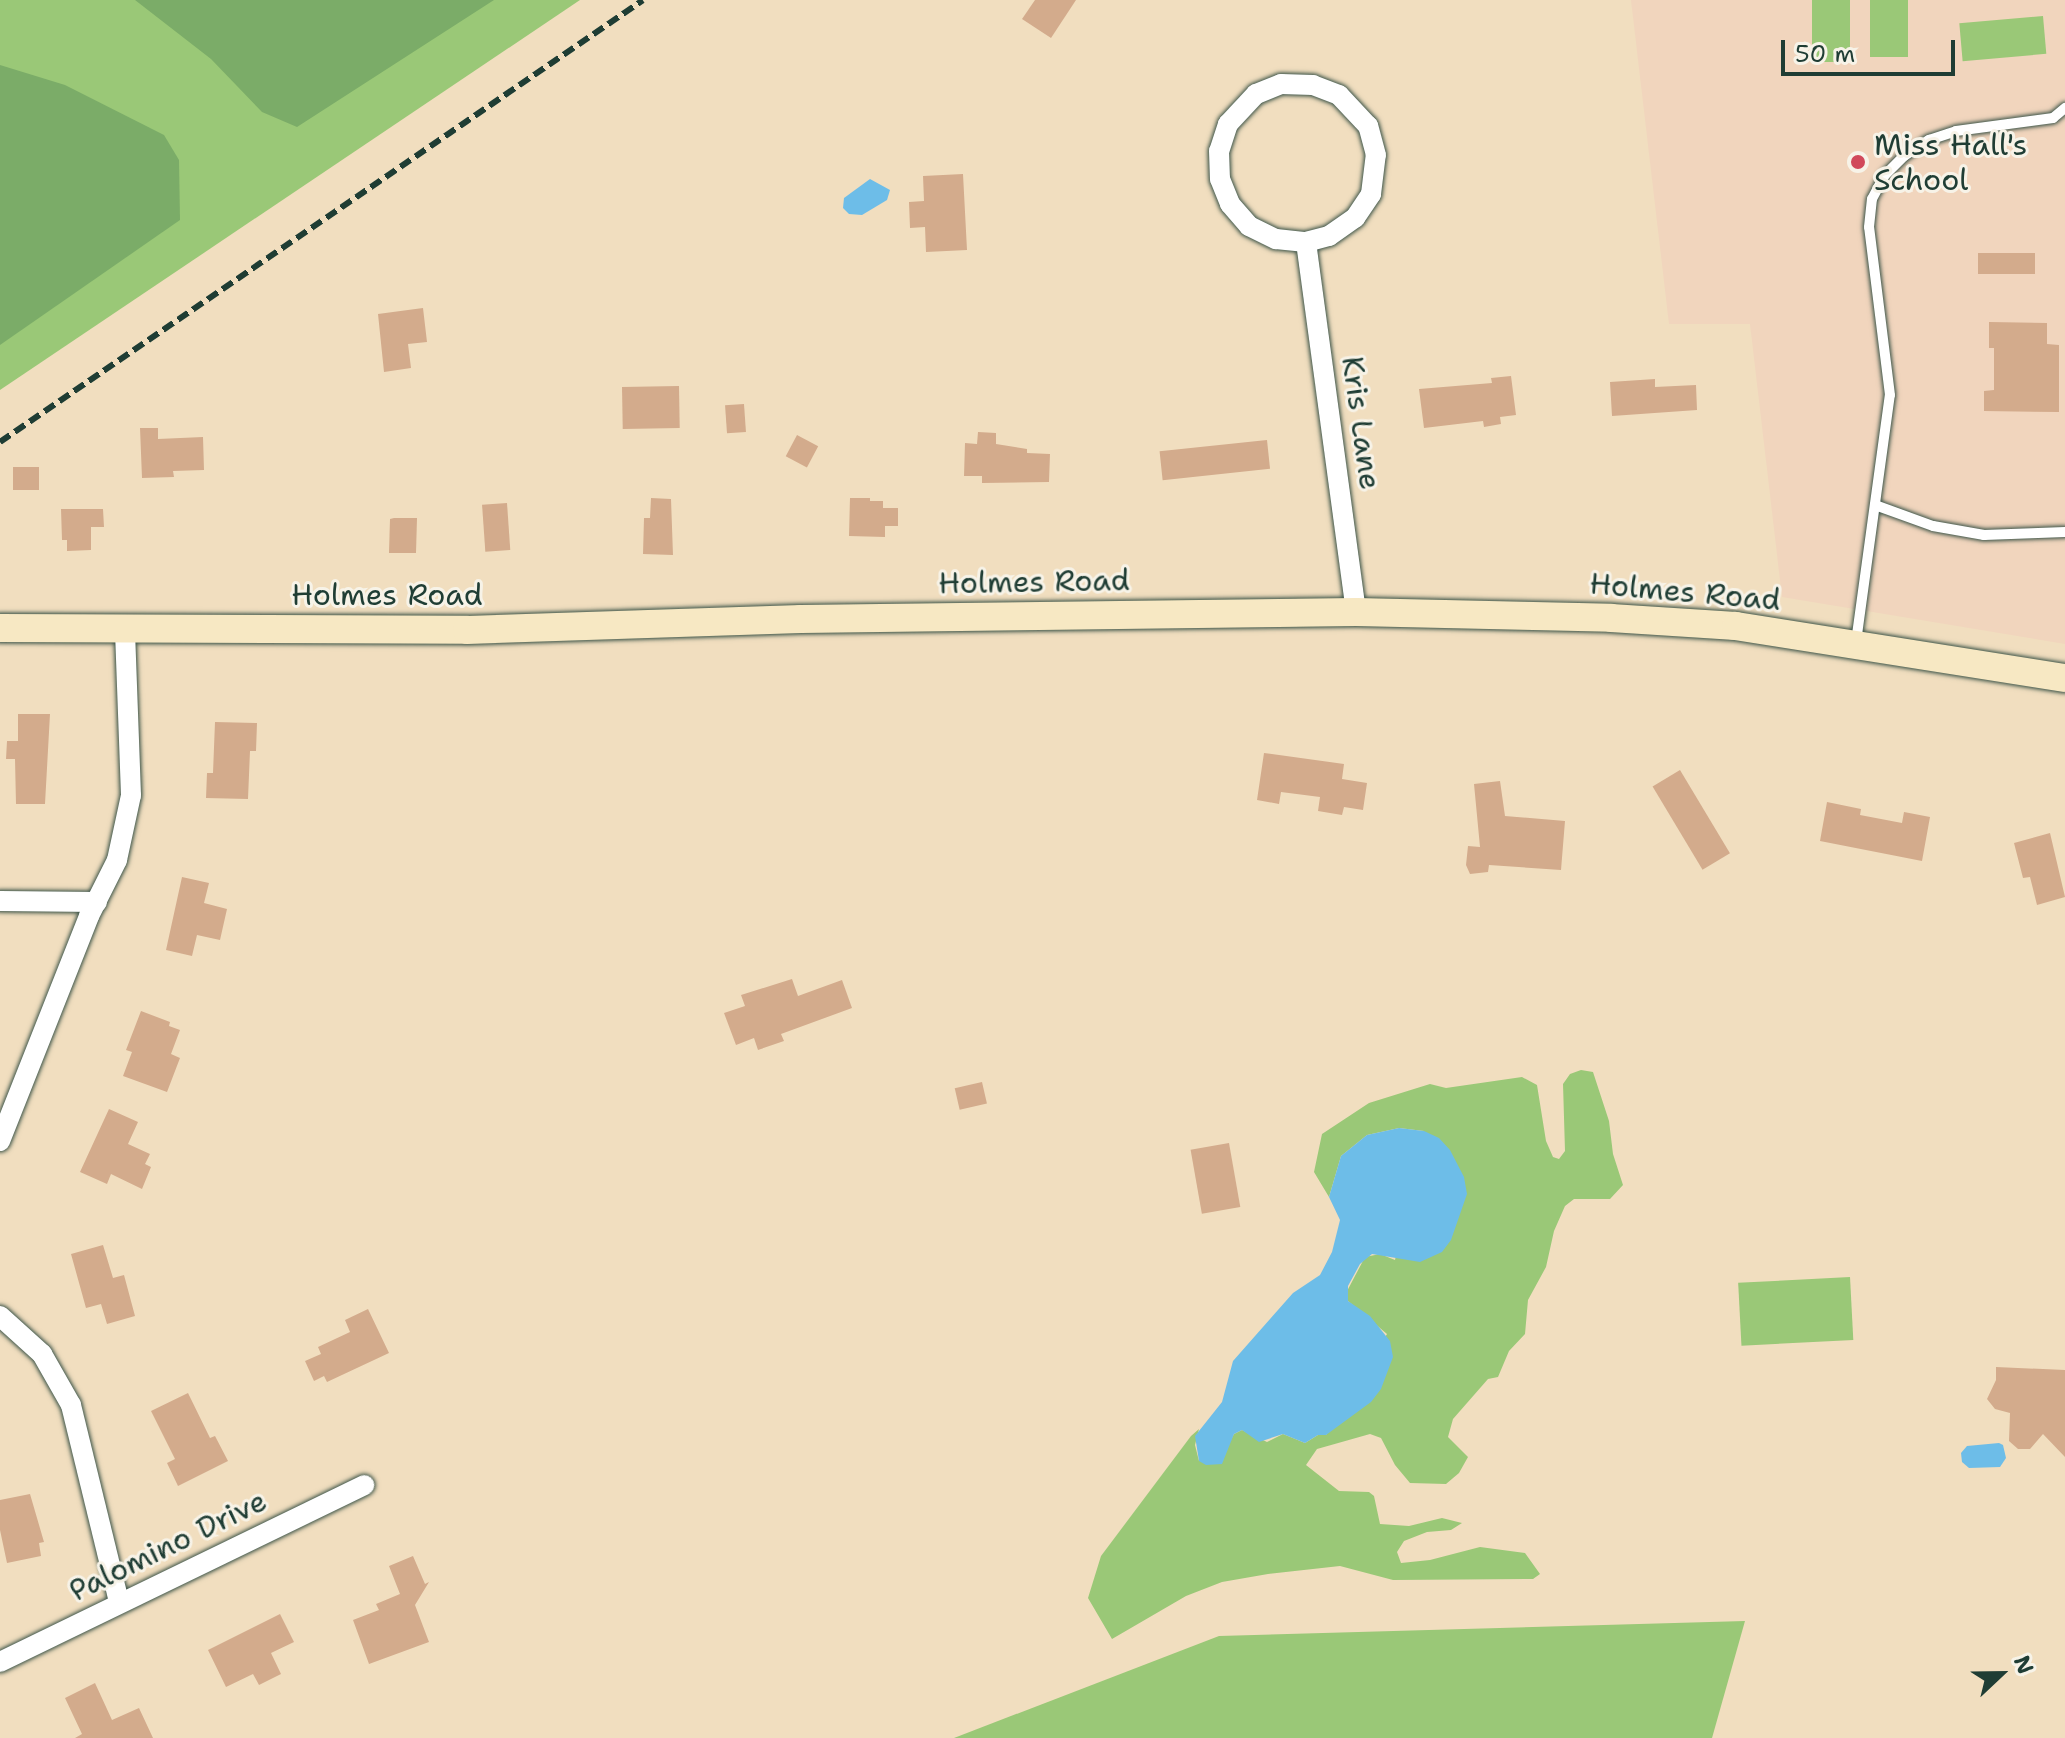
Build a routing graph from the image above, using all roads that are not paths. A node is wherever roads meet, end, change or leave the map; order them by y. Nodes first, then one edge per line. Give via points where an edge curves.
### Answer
1 (2065, 108) edge
2 (1306, 242) junction
3 (1875, 505) junction
4 (2065, 532) edge
5 (1356, 612) junction
6 (0, 628) edge
7 (125, 628) junction
8 (1856, 644) junction
9 (2065, 678) edge
10 (0, 901) edge
11 (97, 902) junction
12 (0, 1141) edge
13 (0, 1316) edge
14 (364, 1485) dead end
15 (119, 1602) junction
16 (0, 1662) edge

1 - 3 lane via 2053,118 1956,131 1929,140 1885,175 1872,199 1869,227 1890,395
2 - 2 street via 1276,239 1249,226 1230,204 1220,179 1219,151 1228,124 1245,102 1281,84 1313,85 1339,95 1368,126 1376,155 1371,194 1355,218 1329,236
2 - 5 street, Kris Lane
3 - 4 lane via 1933,526 1984,535
3 - 8 lane
5 - 7 street, Holmes Road via 801,619 467,630
5 - 8 street, Holmes Road via 1698,622
6 - 7 street, Holmes Road
7 - 11 street via 131,795 117,860
8 - 9 street, Holmes Road
10 - 11 street
11 - 12 street
13 - 15 street via 42,1354 67,1397
14 - 15 street, Palomino Drive
15 - 16 street, Palomino Drive

